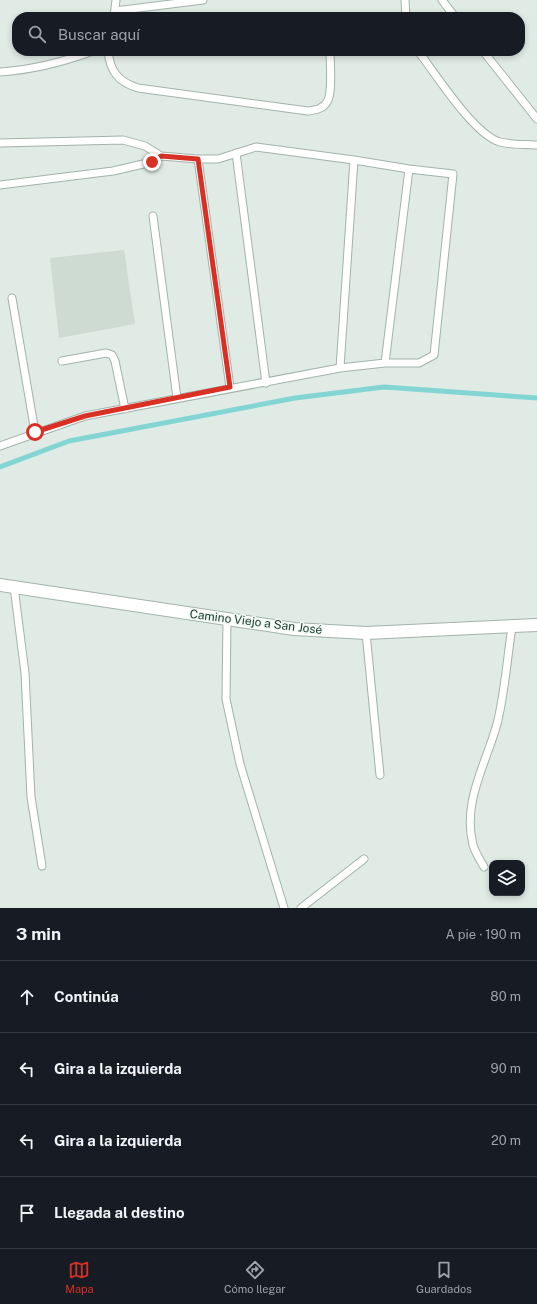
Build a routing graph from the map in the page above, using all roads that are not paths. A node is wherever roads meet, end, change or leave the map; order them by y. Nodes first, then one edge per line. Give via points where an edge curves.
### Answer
1 (116, 0) edge
2 (203, 0) edge
3 (406, 0) edge
4 (442, 0) edge
5 (114, 12) edge
6 (127, 12) edge
7 (406, 12) edge
8 (451, 12) edge
9 (78, 56) edge
10 (109, 56) edge
11 (330, 56) edge
12 (422, 56) edge
13 (487, 56) edge
14 (0, 72) edge
15 (537, 119) edge
16 (0, 143) edge
17 (537, 145) edge
18 (236, 153) junction
19 (161, 156) junction
20 (198, 159) junction
21 (354, 160) junction
22 (409, 169) junction
23 (0, 185) edge
24 (153, 216) dead end
25 (12, 298) dead end
26 (62, 361) dead end
27 (385, 363) junction
28 (340, 368) junction
29 (266, 382) junction
30 (230, 387) junction
31 (177, 398) junction
32 (125, 409) junction
33 (35, 432) junction
34 (0, 446) edge
35 (0, 585) edge
36 (14, 587) junction
37 (227, 619) junction
38 (537, 625) edge
39 (512, 627) junction
40 (366, 633) junction
41 (380, 775) dead end
42 (364, 859) dead end
43 (42, 866) dead end
44 (484, 867) dead end
45 (284, 908) edge
46 (301, 908) edge

1 - 5 lane
2 - 6 lane
3 - 7 lane
4 - 8 lane
9 - 14 lane via 31,68
10 - 11 lane via 112,71 121,81 138,88 308,111 317,110 328,101
12 - 17 lane via 451,96 486,135 501,143
13 - 15 lane
16 - 19 lane via 123,140 145,146
18 - 20 lane via 218,159
18 - 21 lane via 256,147
18 - 29 lane
19 - 20 lane
19 - 23 lane via 152,162 113,171
20 - 30 lane
21 - 22 lane
21 - 28 lane
22 - 27 lane
22 - 27 lane via 453,174 434,355 419,363
24 - 31 lane
25 - 33 lane
26 - 32 lane via 106,353 112,356
27 - 28 lane
28 - 29 lane
29 - 30 lane
30 - 31 lane
31 - 32 lane
32 - 33 lane via 85,416
33 - 34 lane
35 - 36 street, Camino Viejo a San José
36 - 37 street, Camino Viejo a San José
36 - 43 lane via 25,672 31,797
37 - 40 street, Camino Viejo a San José via 294,629
37 - 45 lane via 226,699 240,764
38 - 39 street, Camino Viejo a San José
39 - 40 street, Camino Viejo a San José
39 - 44 lane via 497,724 474,790 470,813 473,847
40 - 41 lane
42 - 46 lane

